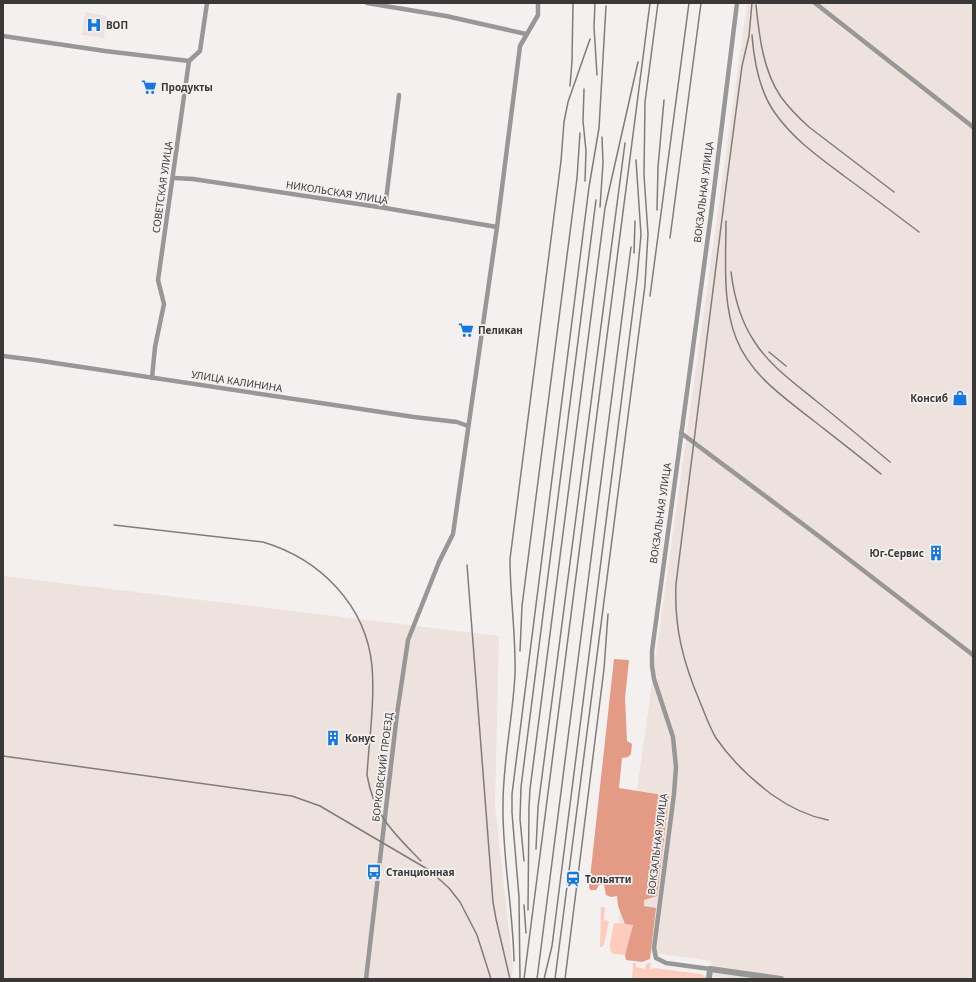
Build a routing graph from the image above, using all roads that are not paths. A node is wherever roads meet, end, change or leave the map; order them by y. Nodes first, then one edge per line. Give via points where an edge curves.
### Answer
1 (207, 3) edge
2 (367, 3) edge
3 (538, 3) edge
4 (737, 3) edge
5 (815, 3) edge
6 (526, 34) junction
7 (3, 36) edge
8 (189, 61) junction
9 (399, 95) dead end
10 (973, 127) edge
11 (174, 178) junction
12 (385, 208) junction
13 (497, 227) junction
14 (3, 356) edge
15 (152, 378) junction
16 (468, 426) junction
17 (681, 433) junction
18 (973, 655) edge
19 (710, 969) junction
20 (366, 979) edge
21 (709, 979) edge
22 (781, 979) edge

1 - 8 street via 200,51
2 - 6 street via 446,16
3 - 6 street via 538,15
4 - 17 street, ВОКЗАЛЬНАЯ УЛИЦА
5 - 10 street
6 - 13 street via 520,46
7 - 8 street
8 - 11 street, СОВЕТСКАЯ УЛИЦА
9 - 12 street
11 - 12 street, НИКОЛЬСКАЯ УЛИЦА
11 - 15 street, СОВЕТСКАЯ УЛИЦА via 158,280 164,304 155,347
12 - 13 street, НИКОЛЬСКАЯ УЛИЦА
13 - 16 street
14 - 15 street, УЛИЦА КАЛИНИНА
15 - 16 street, УЛИЦА КАЛИНИНА via 457,422
16 - 20 street, БОРКОВСКИЙ ПРОЕЗД via 453,534 408,640
17 - 18 street
17 - 19 street, ВОКЗАЛЬНАЯ УЛИЦА via 652,651 654,679 673,737 676,767 654,954 666,964
19 - 21 street
19 - 22 street

